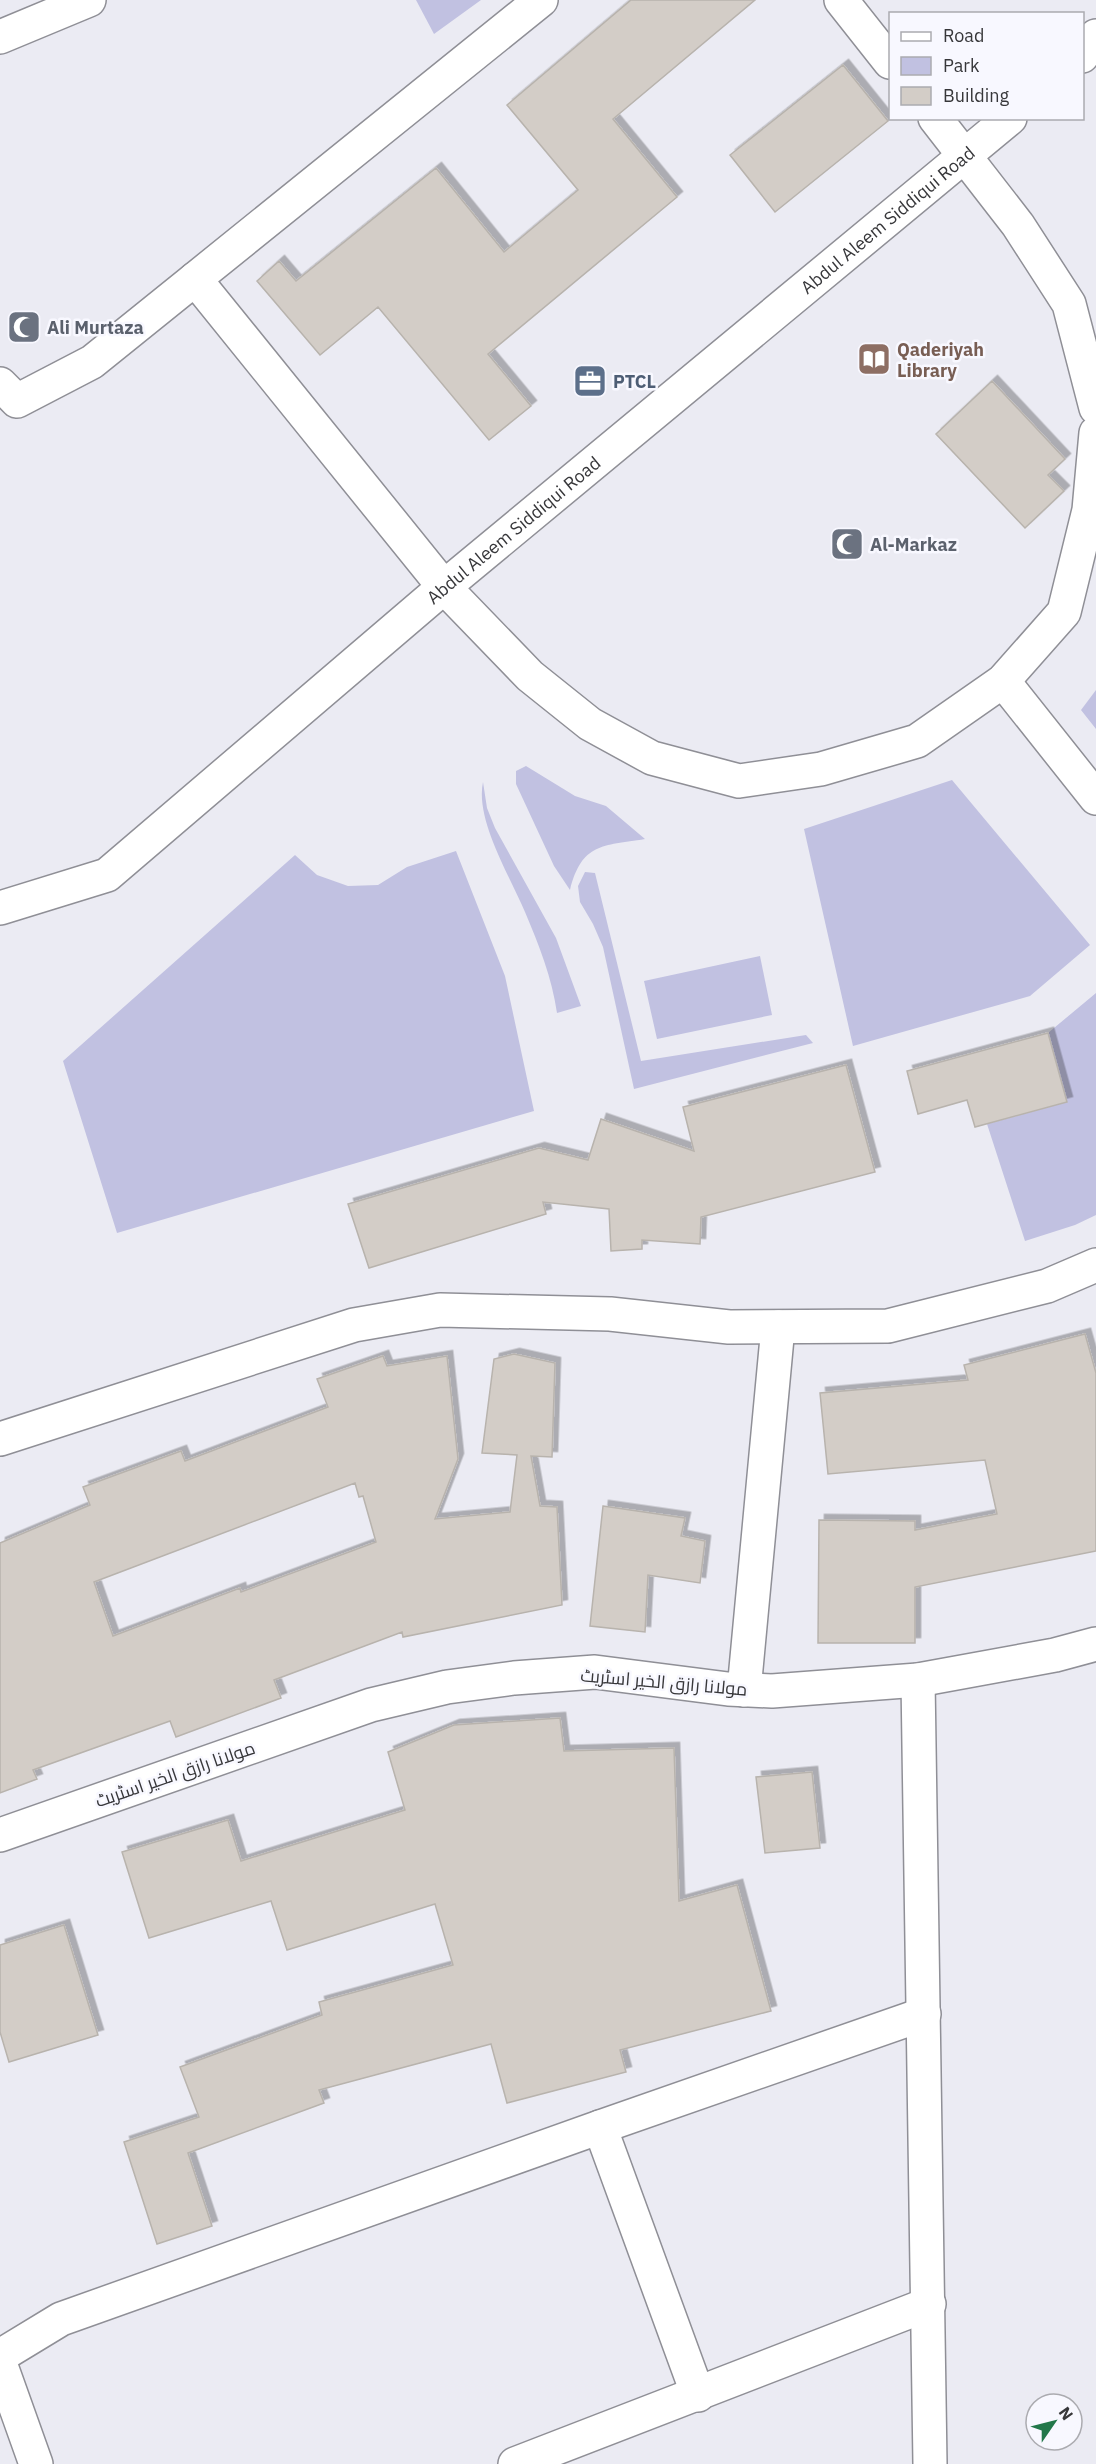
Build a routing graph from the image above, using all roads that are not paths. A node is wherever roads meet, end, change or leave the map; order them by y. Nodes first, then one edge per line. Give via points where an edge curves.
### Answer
1 (89, 0) edge
2 (541, 0) edge
3 (842, 0) edge
4 (1096, 36) edge
5 (0, 37) edge
6 (1084, 54) edge
7 (889, 59) edge
8 (936, 120) edge
9 (1009, 120) edge
10 (964, 157) junction
11 (195, 279) junction
12 (0, 384) edge
13 (1096, 408) edge
14 (1096, 433) edge
15 (444, 588) junction
16 (1003, 681) junction
17 (1096, 798) edge
18 (0, 908) edge
19 (1096, 1265) edge
20 (778, 1327) junction
21 (0, 1439) edge
22 (1096, 1644) edge
23 (918, 1680) junction
24 (744, 1690) junction
25 (0, 1835) edge
26 (924, 2014) junction
27 (600, 2127) junction
28 (929, 2304) junction
29 (0, 2356) edge
30 (0, 2363) edge
31 (698, 2395) junction
32 (36, 2464) edge
33 (515, 2464) edge
34 (930, 2464) edge

1 - 5 street
2 - 11 street
3 - 7 street
4 - 6 street
8 - 10 street
9 - 10 street, Abdul Aleem Siddiqui Road
10 - 13 street via 1018,225 1069,304
10 - 15 street, Abdul Aleem Siddiqui Road
11 - 12 street via 92,362 17,401
11 - 15 street
14 - 16 street via 1089,510 1064,612
15 - 16 street via 530,676 590,724 652,758 739,781 821,769 917,741
15 - 18 street, Abdul Aleem Siddiqui Road via 107,874
16 - 17 street
19 - 20 street via 1047,1286 888,1326
20 - 21 street via 729,1327 610,1314 440,1310 354,1325
20 - 24 street
22 - 23 street, مولانا رازق الخیر اسٹریٹ
23 - 24 street, مولانا رازق الخیر اسٹریٹ
23 - 26 street
24 - 25 street, مولانا رازق الخیر اسٹریٹ via 595,1672 447,1687 371,1705
26 - 27 street
26 - 28 street
27 - 29 street via 61,2319
27 - 31 street
28 - 31 street
28 - 34 street
30 - 32 street
31 - 33 street

